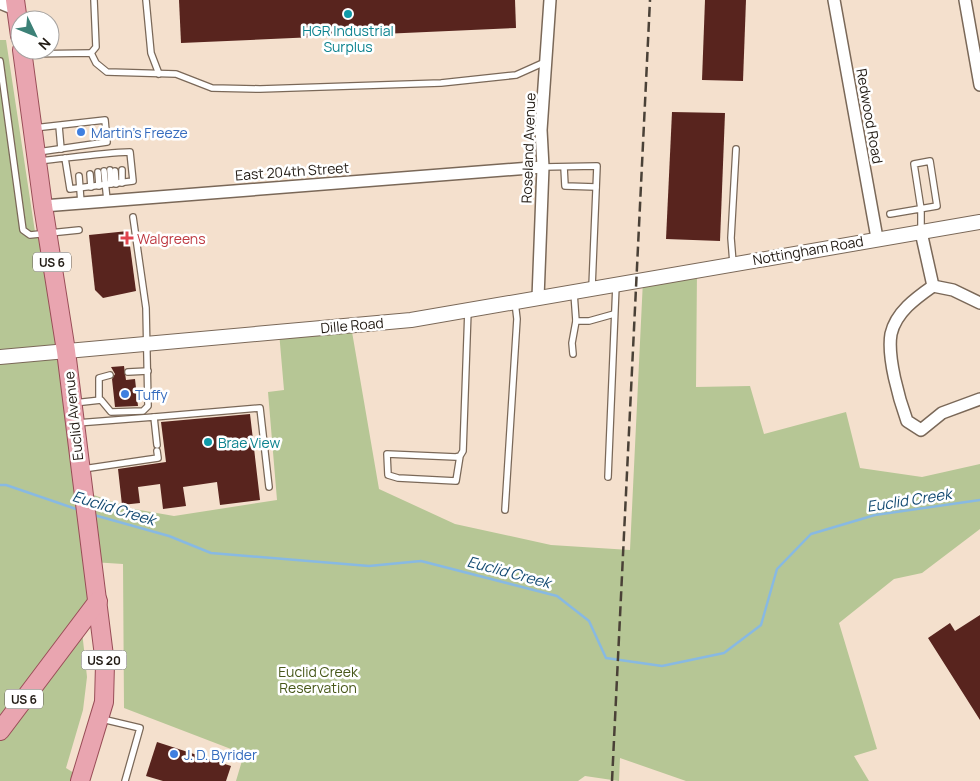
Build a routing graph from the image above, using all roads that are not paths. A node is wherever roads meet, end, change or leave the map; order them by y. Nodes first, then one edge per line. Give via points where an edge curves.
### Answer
1 (94, 0) edge
2 (146, 0) edge
3 (550, 0) edge
4 (834, 0) edge
5 (965, 0) edge
6 (0, 3) edge
7 (16, 5) edge
8 (60, 52) edge
9 (91, 53) junction
10 (23, 60) edge
11 (0, 61) edge
12 (547, 62) junction
13 (159, 74) junction
14 (980, 85) edge
15 (58, 126) junction
16 (32, 128) junction
17 (61, 149) junction
18 (736, 149) dead end
19 (36, 157) junction
20 (66, 158) junction
21 (564, 166) junction
22 (543, 167) junction
23 (110, 171) junction
24 (90, 174) dead end
25 (79, 176) dead end
26 (111, 184) junction
27 (91, 187) junction
28 (596, 187) junction
29 (80, 188) junction
30 (107, 200) junction
31 (81, 203) junction
32 (42, 206) junction
33 (921, 209) junction
34 (890, 214) dead end
35 (133, 216) dead end
36 (980, 222) edge
37 (79, 230) dead end
38 (47, 232) junction
39 (922, 232) junction
40 (877, 238) junction
41 (732, 263) junction
42 (636, 281) joint
43 (616, 284) junction
44 (933, 286) junction
45 (592, 288) junction
46 (574, 292) junction
47 (538, 298) junction
48 (515, 302) junction
49 (980, 303) edge
50 (468, 310) junction
51 (614, 314) junction
52 (576, 321) junction
53 (148, 344) junction
54 (66, 351) junction
55 (573, 354) dead end
56 (0, 357) edge
57 (148, 371) junction
58 (128, 372) dead end
59 (110, 375) dead end
60 (980, 399) edge
61 (99, 400) junction
62 (72, 404) junction
63 (154, 417) junction
64 (74, 424) junction
65 (460, 456) junction
66 (79, 469) junction
67 (608, 477) dead end
68 (269, 486) dead end
69 (505, 510) dead end
70 (98, 602) junction
71 (100, 718) junction
72 (0, 731) edge
73 (80, 781) edge
74 (125, 781) edge

1 - 9 lane via 96,47
2 - 13 lane via 151,53
3 - 12 street, Roseland Avenue
4 - 40 street, Redwood Road
5 - 14 street
6 - 7 street
8 - 9 lane
9 - 13 lane via 96,63 107,72
10 - 16 main road, Euclid Avenue / US 6
11 - 38 lane via 23,230 30,235
12 - 13 lane via 516,75 441,83 351,86 212,88 176,74
12 - 22 street, Roseland Avenue
15 - 16 lane
15 - 17 lane
15 - 17 lane via 106,120 106,142
16 - 19 main road, Euclid Avenue / US 6
17 - 19 lane
18 - 41 lane
19 - 20 lane
19 - 32 main road, Euclid Avenue / US 6
20 - 26 lane via 130,152 133,181
20 - 29 lane via 70,190
21 - 22 lane
21 - 28 lane via 565,186
21 - 28 lane via 597,166
22 - 30 street, East 204th Street
22 - 47 street, Roseland Avenue
23 - 26 lane
23 - 26 lane
23 - 26 lane
24 - 27 lane
25 - 29 lane
26 - 27 lane
26 - 30 lane
27 - 29 lane
28 - 45 lane
29 - 31 lane
30 - 31 street, East 204th Street
31 - 32 street, East 204th Street
32 - 38 main road, Euclid Avenue / US 6
33 - 33 lane via 914,164 930,161 937,206
33 - 34 lane
33 - 39 lane
35 - 53 lane
36 - 39 street, Nottingham Road
37 - 38 lane
38 - 54 main road, Euclid Avenue / US 6
39 - 40 street, Nottingham Road
39 - 44 street
40 - 41 street, Nottingham Road
41 - 42 street, Nottingham Road
42 - 43 street, Dille Road
43 - 45 street, Dille Road
43 - 51 lane
44 - 49 street via 953,290
44 - 60 street via 912,300 891,334 892,356 906,421 921,430 942,413
45 - 46 street, Dille Road
46 - 47 street, Dille Road
46 - 52 lane
47 - 48 street, Dille Road
48 - 50 street, Dille Road
48 - 69 lane via 517,319
50 - 53 street, Dille Road via 411,320
50 - 65 lane via 463,451
51 - 52 lane
51 - 67 lane
52 - 55 lane
53 - 54 street, Dille Road
53 - 57 lane
54 - 56 street, Dille Road
54 - 62 main road, Euclid Avenue / US 6
57 - 58 lane
57 - 61 lane via 146,409 111,412
59 - 61 lane via 102,376 99,381
61 - 62 lane
62 - 64 main road, Euclid Avenue / US 6
63 - 64 lane
63 - 66 lane via 158,458
63 - 68 lane via 260,408
64 - 66 main road, Euclid Avenue / US 6
65 - 65 lane via 387,454 388,475 456,481
66 - 70 main road, Euclid Avenue / US 6
70 - 71 main road, Euclid Avenue / US 20 via 106,680
70 - 72 main road, US 6
71 - 73 main road, Euclid Avenue / US 20
71 - 74 lane via 140,728

